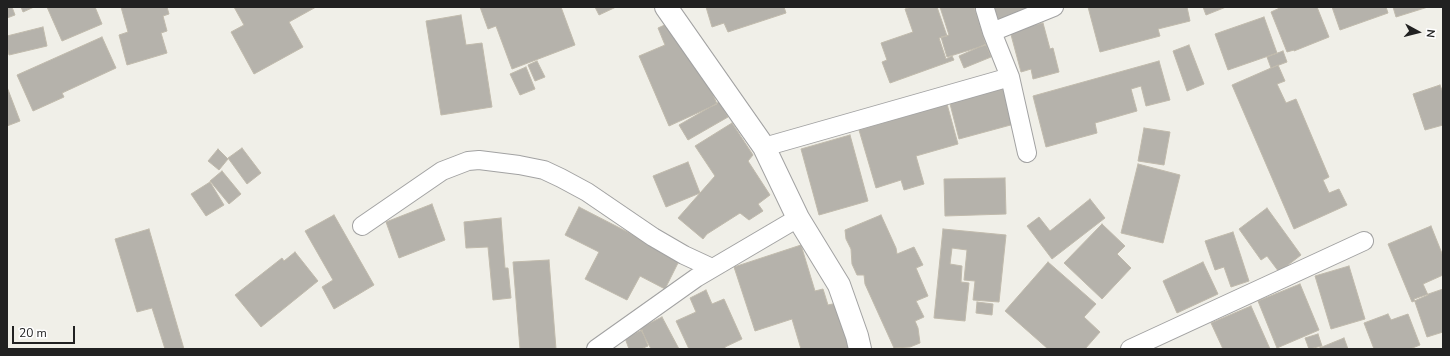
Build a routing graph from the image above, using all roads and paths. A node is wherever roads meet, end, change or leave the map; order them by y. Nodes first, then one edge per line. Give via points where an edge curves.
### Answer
1 (666, 7) edge
2 (1054, 7) edge
3 (985, 9) dead end
4 (992, 32) junction
5 (1010, 77) junction
6 (764, 147) junction
7 (1027, 153) dead end
8 (798, 218) junction
9 (362, 226) dead end
10 (1364, 241) dead end
11 (712, 268) junction
12 (596, 349) edge
13 (860, 349) edge
14 (1130, 349) edge

1 - 6 street
2 - 4 street
3 - 4 street
4 - 5 street
5 - 6 street
5 - 7 street
6 - 8 street
8 - 11 street
8 - 13 street via 839,285
9 - 11 street via 442,171 468,161 480,160 544,170 587,192 684,255
10 - 14 street
11 - 12 street

